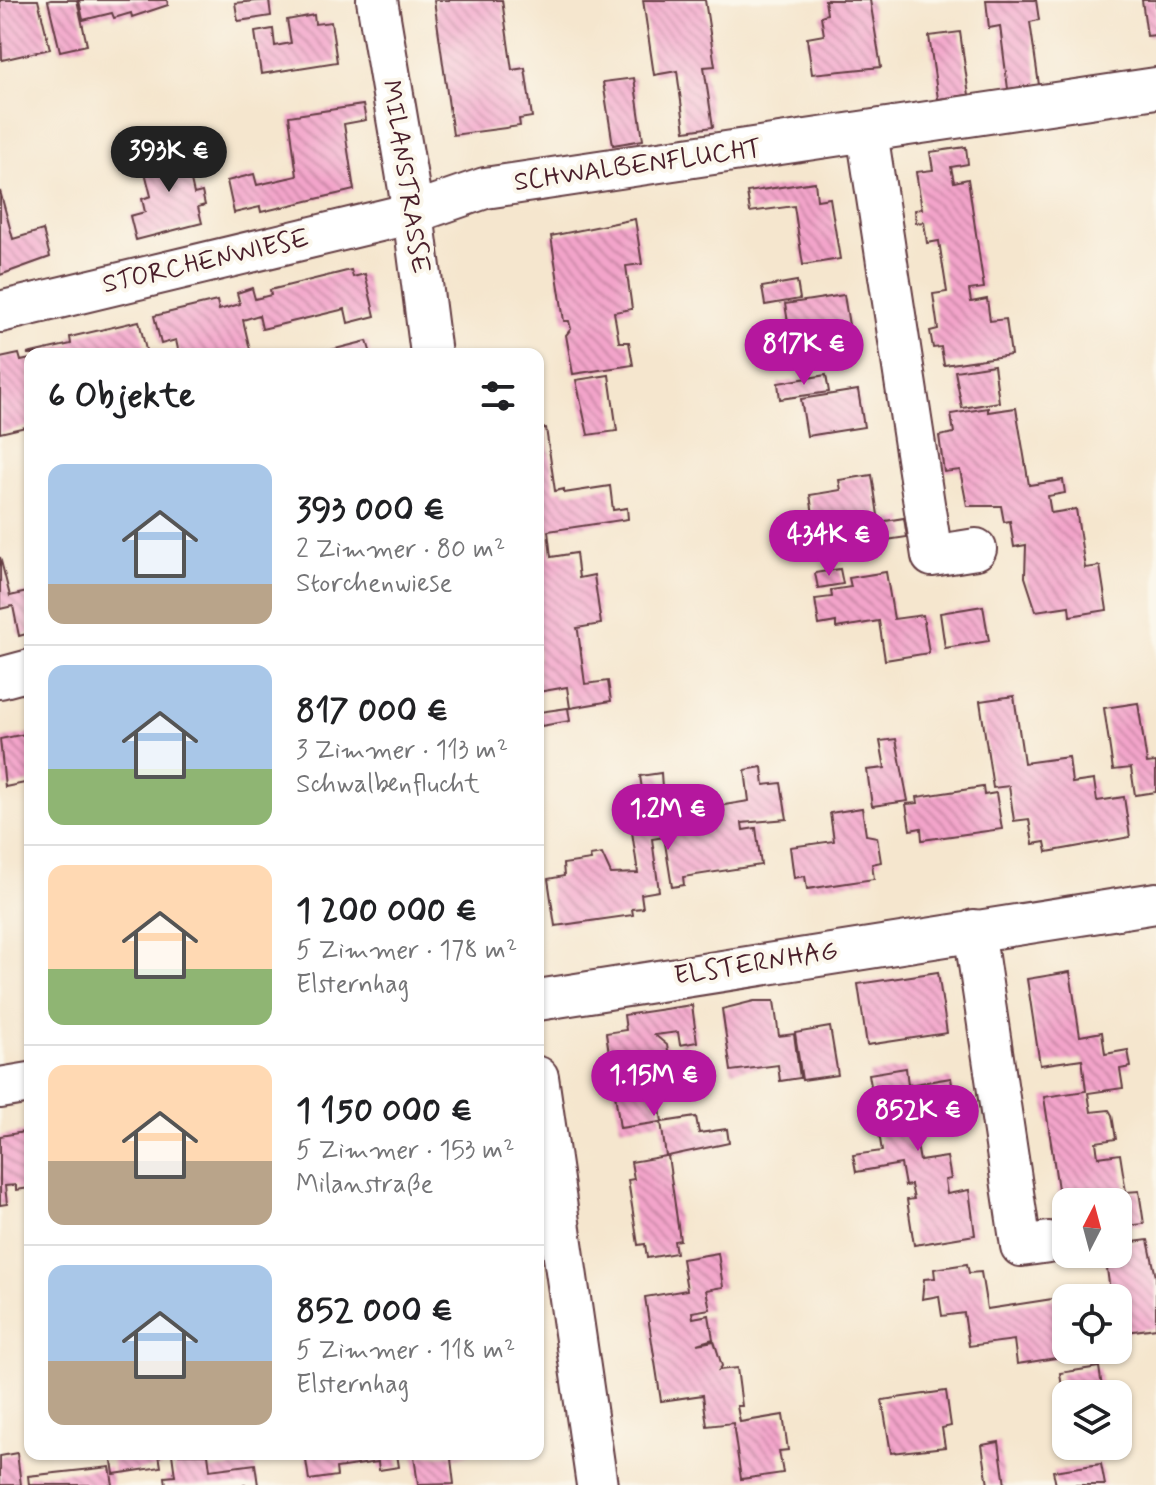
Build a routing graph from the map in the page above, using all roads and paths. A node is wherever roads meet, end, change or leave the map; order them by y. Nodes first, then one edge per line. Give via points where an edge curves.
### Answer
1 (377, 0) edge
2 (1156, 88) edge
3 (867, 132) junction
4 (413, 213) junction
5 (0, 312) edge
6 (430, 348) edge
7 (976, 549) dead end
8 (24, 672) edge
9 (0, 678) edge
10 (1156, 903) edge
11 (974, 930) junction
12 (544, 999) edge
13 (24, 1084) edge
14 (0, 1088) edge
15 (544, 1118) edge
16 (1049, 1242) dead end
17 (597, 1485) edge

1 - 4 street, MILANSTRASSE
2 - 3 street, SCHWALBENFLUCHT
3 - 4 street, SCHWALBENFLUCHT via 485,188
3 - 7 street via 932,556
4 - 5 street, STORCHENWIESE
4 - 6 street, MILANSTRASSE
8 - 9 street
10 - 11 street, ELSTERNHAG
11 - 12 street, ELSTERNHAG
11 - 16 street via 1021,1246
13 - 14 street
15 - 17 street

